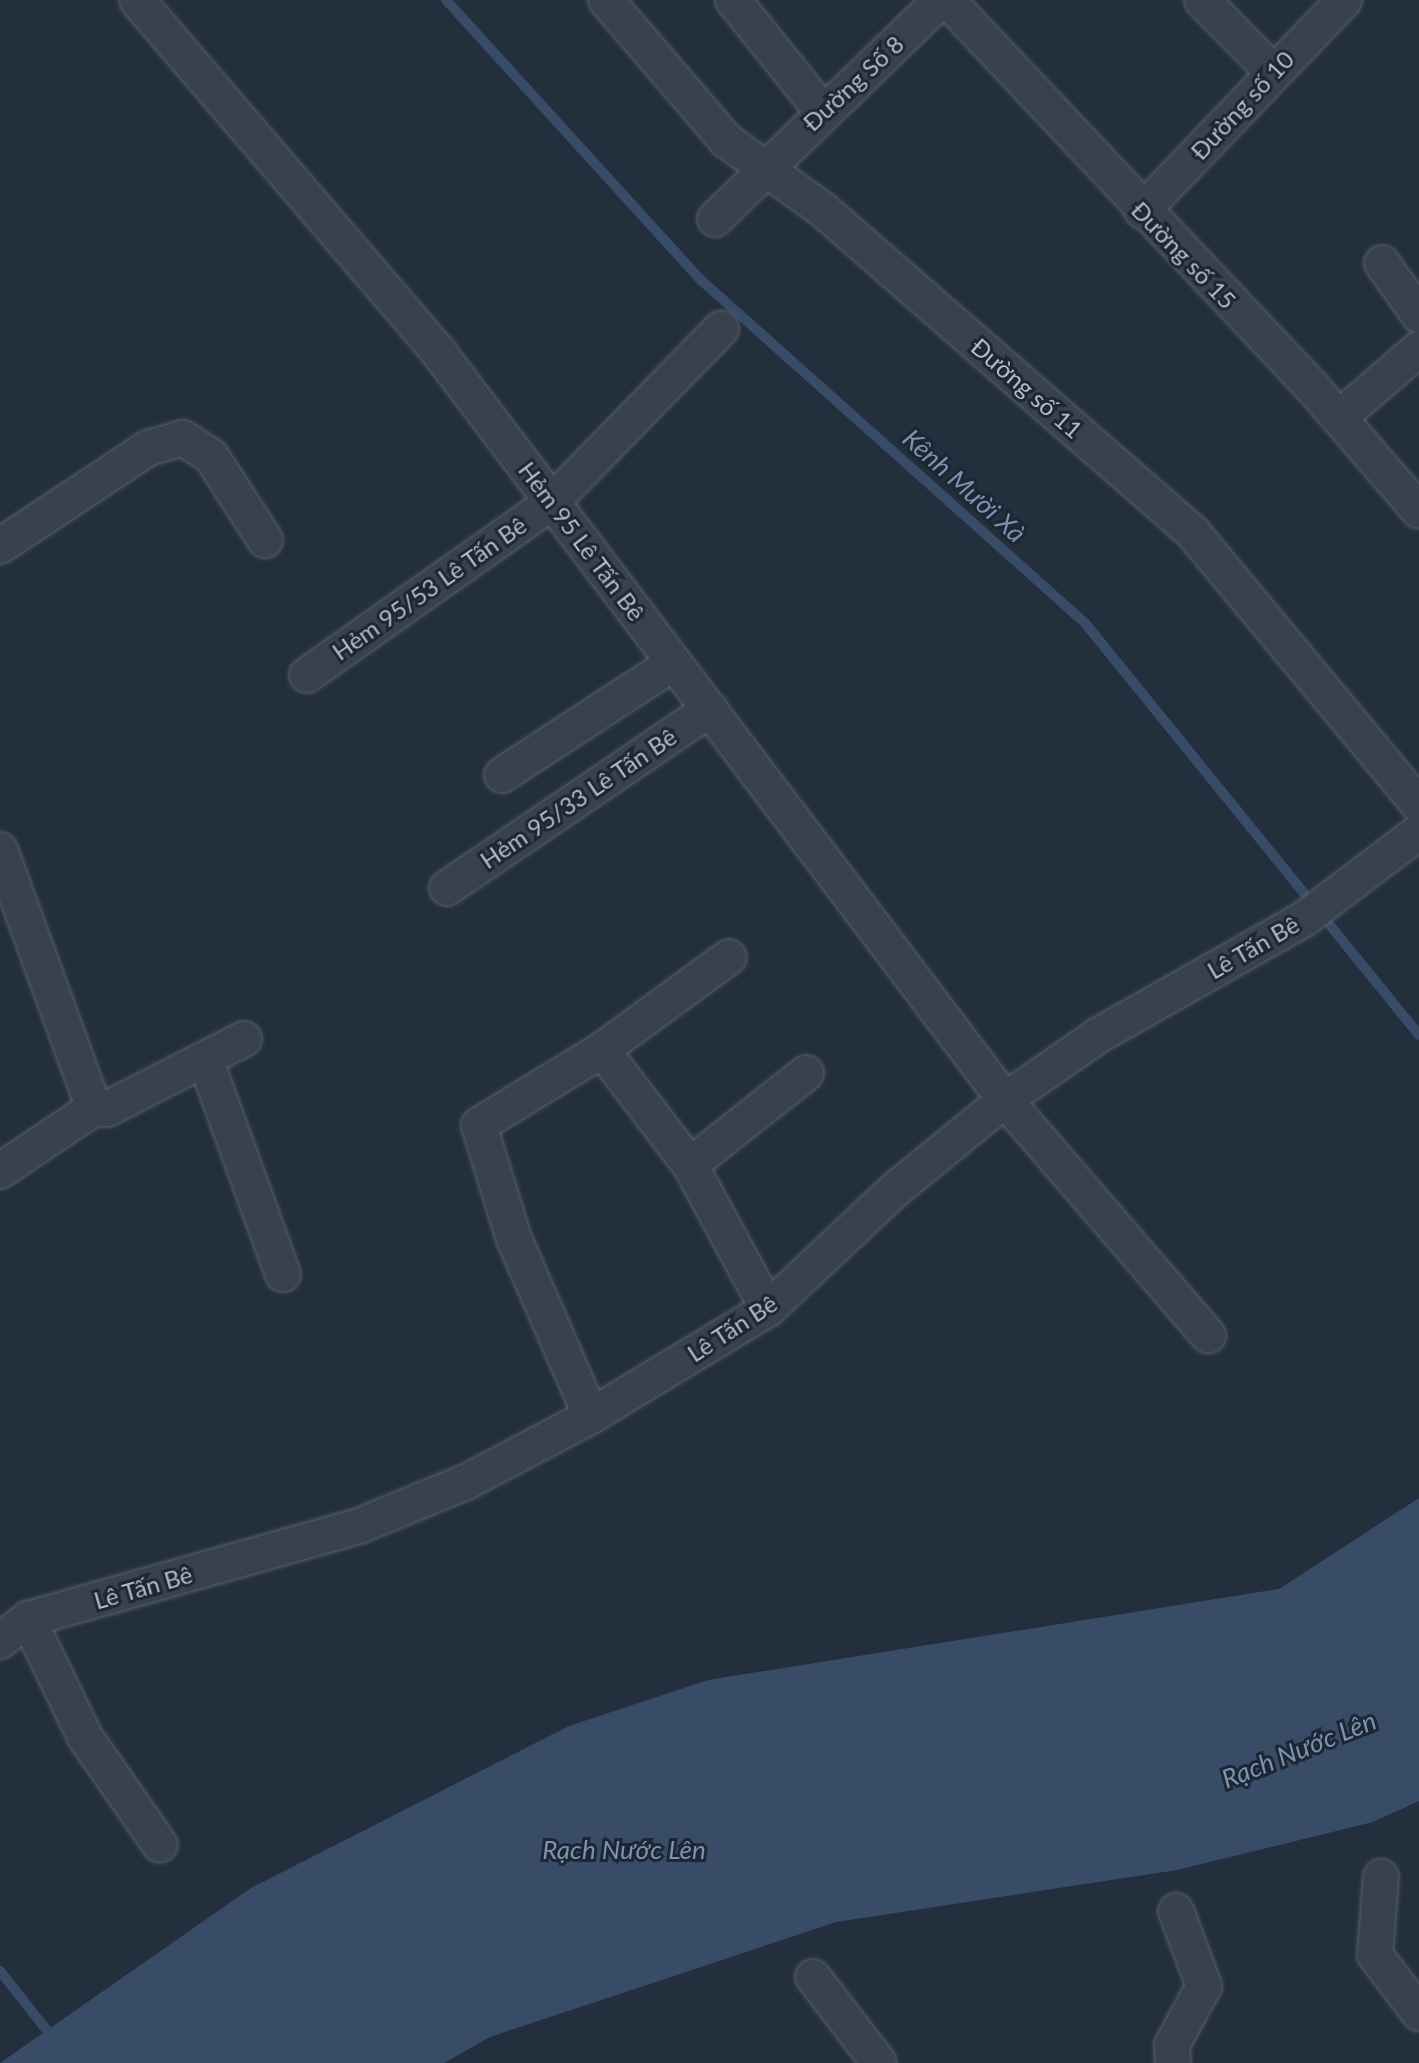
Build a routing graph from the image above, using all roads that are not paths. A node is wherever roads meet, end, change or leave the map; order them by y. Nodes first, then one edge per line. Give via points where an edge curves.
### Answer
1 (137, 0) edge
2 (606, 0) edge
3 (733, 0) edge
4 (944, 0) edge
5 (1202, 0) edge
6 (1344, 0) edge
7 (1272, 71) junction
8 (824, 113) junction
9 (764, 165) junction
10 (1142, 211) junction
11 (715, 219) dead end
12 (1382, 263) dead end
13 (1419, 315) edge
14 (721, 329) dead end
15 (1419, 349) edge
16 (1339, 418) junction
17 (552, 502) junction
18 (1419, 511) edge
19 (265, 540) dead end
20 (0, 546) edge
21 (674, 663) junction
22 (307, 675) dead end
23 (710, 709) junction
24 (502, 775) dead end
25 (1419, 805) edge
26 (1419, 832) edge
27 (0, 850) edge
28 (447, 888) dead end
29 (729, 957) dead end
30 (244, 1039) dead end
31 (602, 1050) junction
32 (205, 1059) junction
33 (806, 1073) dead end
34 (1005, 1100) junction
35 (94, 1108) junction
36 (690, 1165) junction
37 (0, 1171) edge
38 (283, 1274) dead end
39 (768, 1309) junction
40 (1208, 1335) dead end
41 (591, 1416) junction
42 (28, 1619) junction
43 (0, 1641) edge
44 (160, 1845) dead end
45 (1381, 1877) dead end
46 (1176, 1911) dead end
47 (813, 1977) dead end
48 (1419, 2013) edge
49 (879, 2063) edge
50 (1173, 2063) edge

1 - 17 street, Hẻm 95 Lê Tấn Bê via 440,354
2 - 9 street, Đường số 11 via 727,141
3 - 8 street
4 - 8 street, Đường Số 8
4 - 10 street, Đường số 15
5 - 7 street
6 - 7 street, Đường số 10
7 - 10 street, Đường số 10
8 - 9 street, Đường Số 8
9 - 11 street, Đường Số 8
9 - 25 street, Đường số 11 via 1194,534
10 - 16 street, Đường số 15
12 - 13 street
14 - 17 street, Hẻm 95/53 Lê Tấn Bê
15 - 16 street
16 - 18 street, Đường số 15
17 - 21 street, Hẻm 95 Lê Tấn Bê
17 - 22 street, Hẻm 95/53 Lê Tấn Bê
19 - 20 street via 211,456 183,438 148,448
21 - 23 street, Hẻm 95 Lê Tấn Bê
21 - 24 street
23 - 28 street, Hẻm 95/33 Lê Tấn Bê
23 - 34 street, Hẻm 95 Lê Tấn Bê
26 - 34 street, Lê Tấn Bê via 1304,919 1099,1035
27 - 35 street
29 - 31 street
30 - 32 street
31 - 36 street
31 - 41 street via 479,1125 514,1239
32 - 35 street via 107,1109
32 - 38 street
33 - 36 street
34 - 39 street, Lê Tấn Bê via 897,1188
34 - 40 street, Hẻm 95 Lê Tấn Bê
35 - 37 street
36 - 39 street
39 - 41 street, Lê Tấn Bê
41 - 42 street, Lê Tấn Bê via 466,1482 359,1526
42 - 43 street, Lê Tấn Bê
42 - 44 street via 85,1737
45 - 48 street via 1375,1955
46 - 50 street via 1204,1986 1172,2045
47 - 49 street

